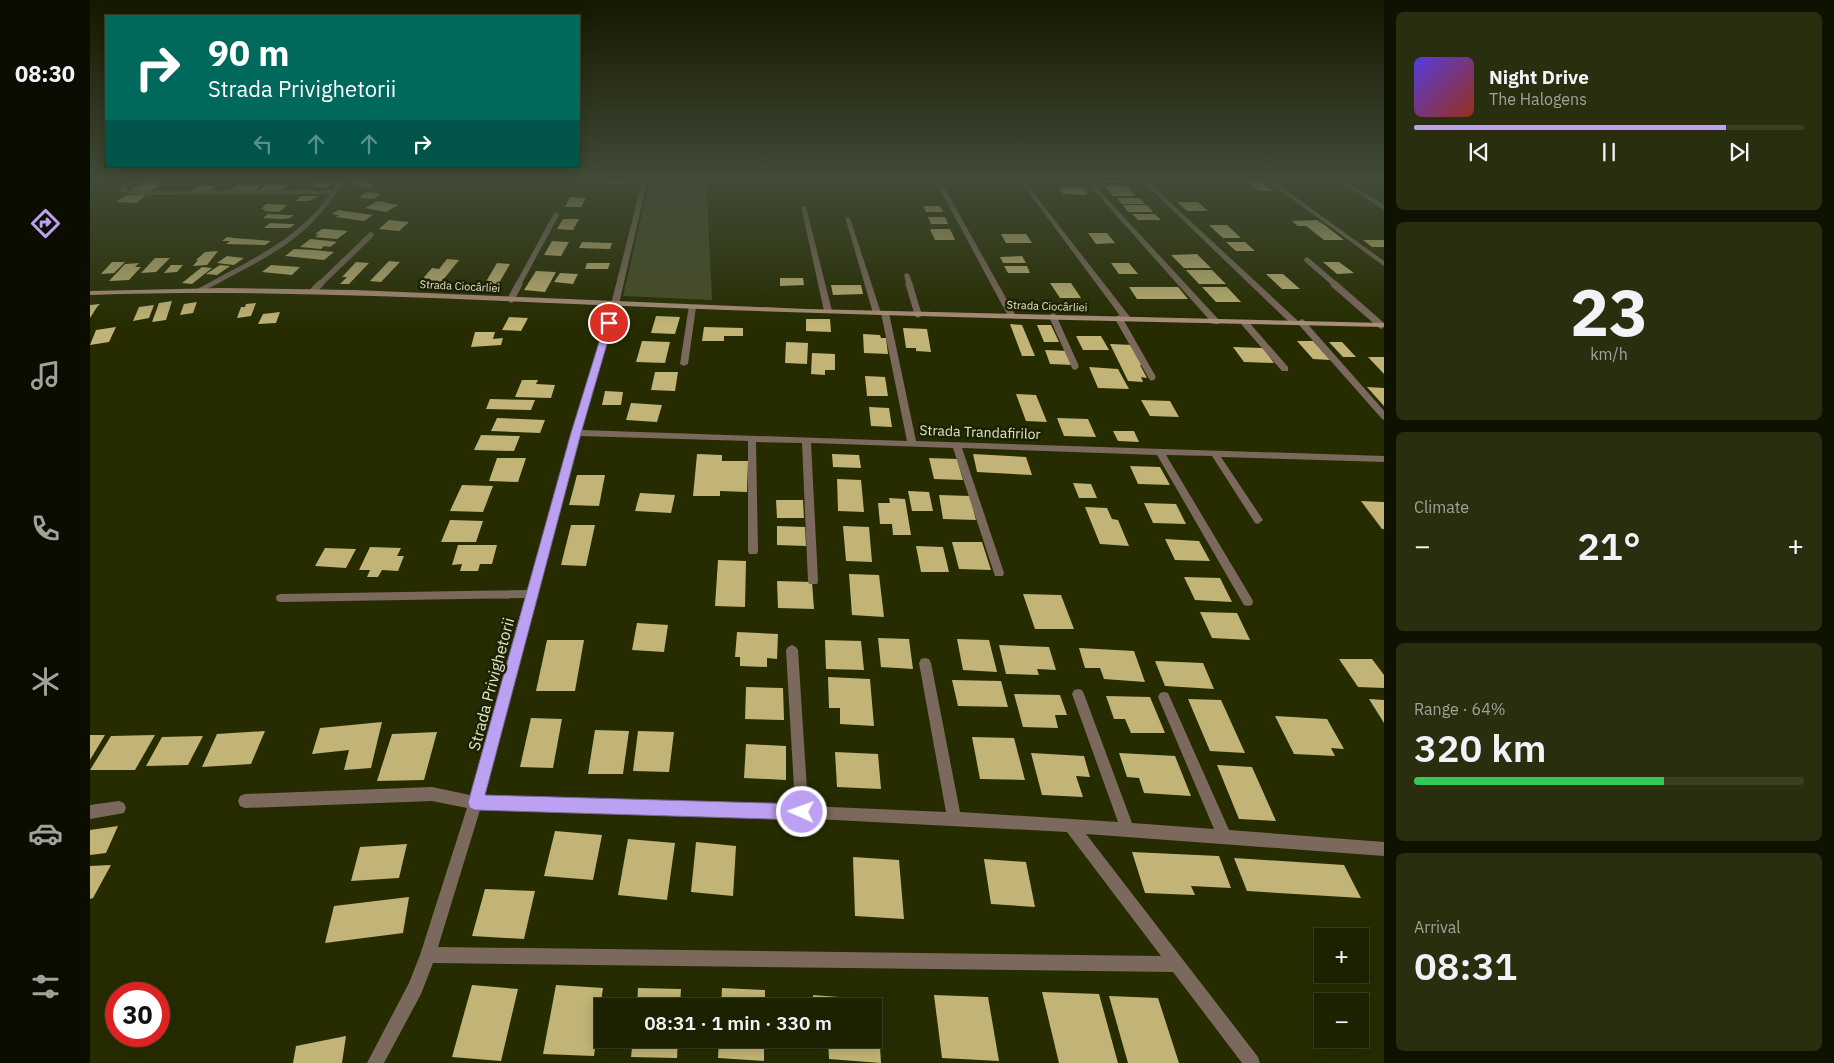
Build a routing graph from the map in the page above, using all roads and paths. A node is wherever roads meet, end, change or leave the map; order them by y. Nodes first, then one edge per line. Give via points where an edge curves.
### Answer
1 (303, 228) edge
2 (549, 228) edge
3 (634, 228) edge
4 (808, 228) edge
5 (850, 228) edge
6 (963, 228) edge
7 (1056, 228) edge
8 (1130, 228) edge
9 (1195, 228) edge
10 (1334, 228) edge
11 (371, 235) dead end
12 (1307, 260) dead end
13 (1384, 264) edge
14 (906, 276) dead end
15 (201, 289) junction
16 (314, 290) junction
17 (90, 292) edge
18 (511, 299) junction
19 (615, 304) junction
20 (692, 307) junction
21 (828, 311) junction
22 (881, 313) junction
23 (918, 314) junction
24 (1012, 316) junction
25 (1053, 317) junction
26 (1123, 319) junction
27 (1216, 322) junction
28 (1244, 322) junction
29 (1298, 323) junction
30 (1383, 325) edge
31 (684, 364) dead end
32 (1075, 366) dead end
33 (1285, 370) dead end
34 (1152, 377) dead end
35 (1384, 416) edge
36 (576, 433) junction
37 (752, 439) junction
38 (806, 441) junction
39 (912, 444) junction
40 (957, 446) junction
41 (1160, 452) junction
42 (1214, 453) junction
43 (1384, 459) edge
44 (1258, 520) dead end
45 (753, 551) dead end
46 (999, 573) dead end
47 (813, 581) dead end
48 (532, 594) junction
49 (282, 598) dead end
50 (1248, 602) dead end
51 (792, 650) dead end
52 (925, 664) dead end
53 (1078, 694) dead end
54 (1164, 697) dead end
55 (244, 802) dead end
56 (475, 803) junction
57 (119, 808) dead end
58 (90, 812) edge
59 (802, 812) junction
60 (954, 819) junction
61 (1070, 825) junction
62 (1126, 829) junction
63 (1225, 837) junction
64 (1384, 849) edge
65 (428, 955) junction
66 (1177, 964) junction
67 (375, 1063) edge
68 (1252, 1063) edge

1 - 15 street via 273,249
2 - 18 lane
3 - 19 street, Strada Privighetorii
4 - 21 street
5 - 22 street
6 - 24 street
7 - 26 street
8 - 27 street
9 - 29 street
10 - 13 street
11 - 16 lane
12 - 30 lane
14 - 23 lane
15 - 16 street, Strada Ciocârliei
15 - 17 street, Strada Ciocârliei
16 - 18 street, Strada Ciocârliei
18 - 19 street, Strada Ciocârliei
19 - 20 street, Strada Ciocârliei
19 - 36 street, Strada Privighetorii
20 - 21 street, Strada Ciocârliei
20 - 31 street
21 - 22 street, Strada Ciocârliei
22 - 23 street, Strada Ciocârliei
22 - 39 street
23 - 24 street, Strada Ciocârliei
24 - 25 street, Strada Ciocârliei
25 - 26 street, Strada Ciocârliei
25 - 32 lane
26 - 27 street, Strada Ciocârliei
26 - 34 lane
27 - 28 street, Strada Ciocârliei
28 - 29 street, Strada Ciocârliei
28 - 33 street
29 - 30 street, Strada Ciocârliei
29 - 35 lane
36 - 37 street, Strada Trandafirilor
36 - 48 street, Strada Privighetorii
37 - 38 street, Strada Trandafirilor
37 - 45 street
38 - 39 street, Strada Trandafirilor
38 - 47 street
39 - 40 street, Strada Trandafirilor
40 - 41 street, Strada Trandafirilor
40 - 46 street
41 - 42 street, Strada Trandafirilor
41 - 50 street
42 - 43 street, Strada Trandafirilor
42 - 44 street
48 - 49 street
48 - 56 street, Strada Privighetorii
51 - 59 street
52 - 60 street
53 - 62 street
54 - 63 street
55 - 56 street via 432,794
56 - 59 street
56 - 65 street, Strada Privighetorii
57 - 58 street
59 - 60 street
60 - 61 street
61 - 62 street
61 - 66 street
62 - 63 street
63 - 64 street
65 - 66 street
65 - 67 street, Strada Privighetorii via 416,988
66 - 68 street

